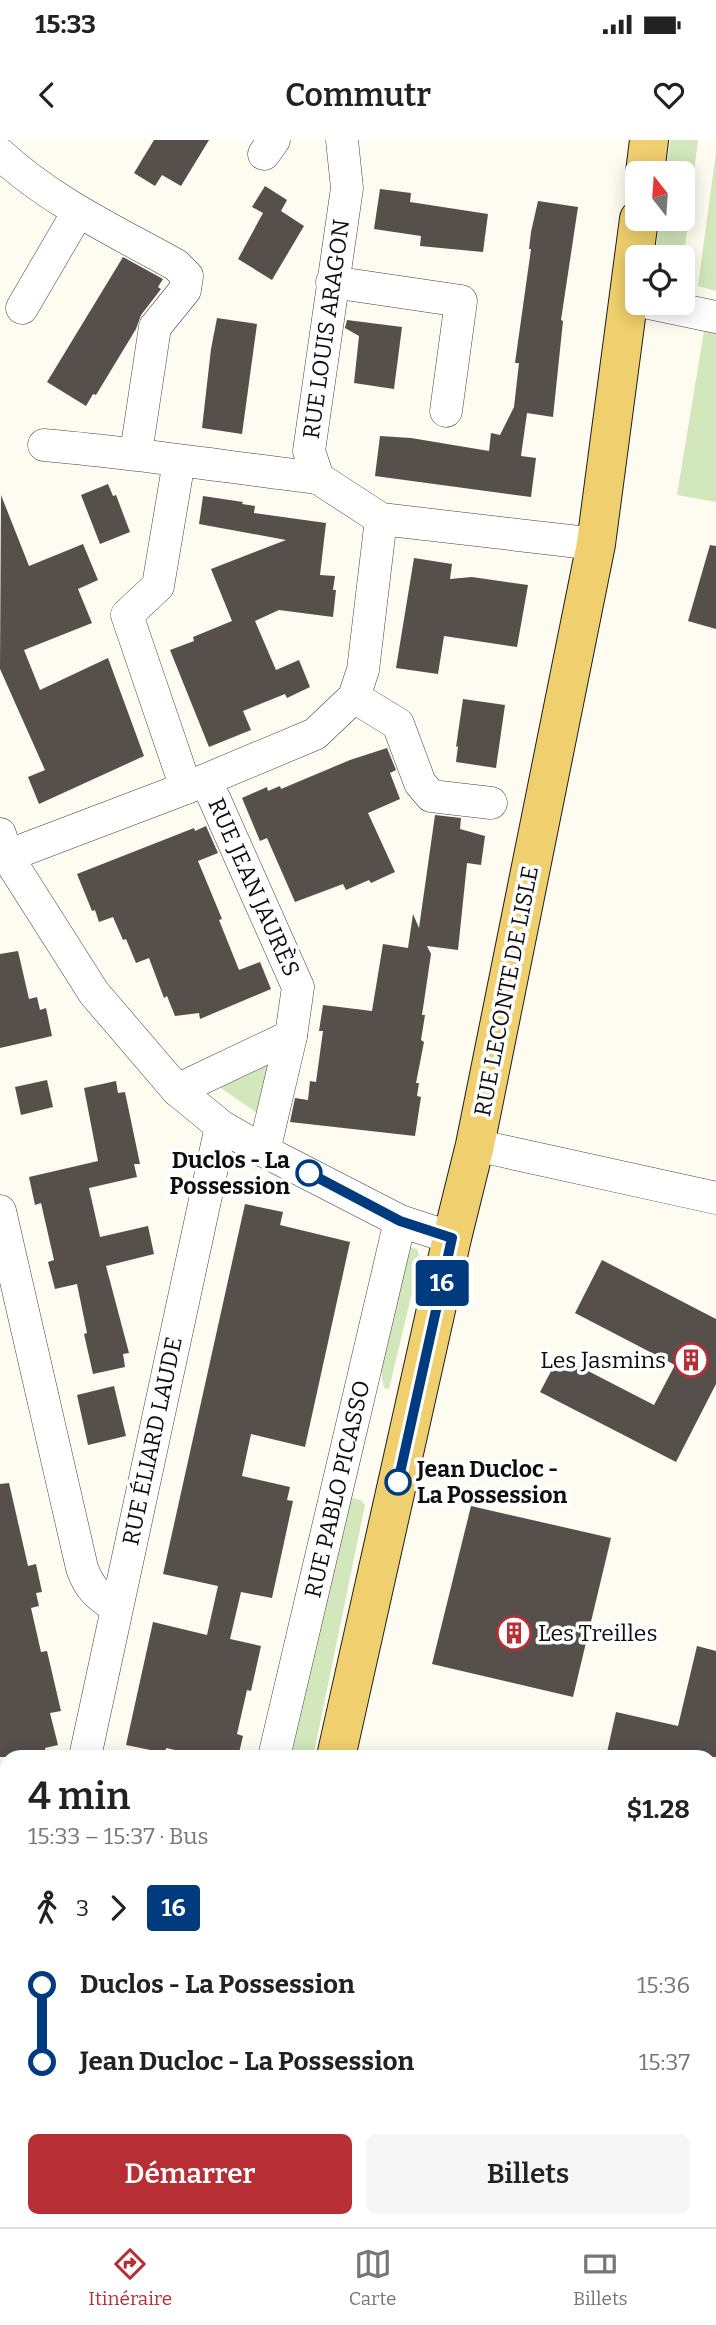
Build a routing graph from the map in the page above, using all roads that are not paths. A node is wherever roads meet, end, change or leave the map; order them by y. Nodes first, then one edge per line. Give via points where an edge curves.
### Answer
1 (342, 140) edge
2 (649, 140) edge
3 (0, 154) edge
4 (646, 161) edge
5 (78, 212) junction
6 (332, 282) junction
7 (22, 308) dead end
8 (695, 312) edge
9 (635, 315) edge
10 (716, 317) edge
11 (446, 411) dead end
12 (44, 445) dead end
13 (136, 453) junction
14 (179, 461) junction
15 (318, 478) junction
16 (381, 519) junction
17 (596, 544) junction
18 (354, 697) junction
19 (196, 784) junction
20 (491, 803) dead end
21 (4, 845) edge
22 (291, 1037) junction
23 (177, 1090) junction
24 (221, 1126) junction
25 (475, 1145) junction
26 (264, 1150) junction
27 (716, 1198) edge
28 (0, 1211) edge
29 (400, 1221) junction
30 (452, 1238) junction
31 (116, 1607) junction
32 (87, 1750) edge
33 (276, 1750) edge
34 (338, 1750) edge

1 - 6 street, RUE LOUIS ARAGON via 347,188
2 - 4 main road
3 - 5 street
5 - 7 street
5 - 13 street via 176,265 187,276 186,290 155,327
6 - 11 street via 461,301
6 - 15 street, RUE LOUIS ARAGON via 309,451
8 - 10 street
9 - 17 main road, RUE LECONTE DE LISLE
12 - 13 street
13 - 14 street
14 - 15 street
14 - 19 street, RUE JEAN JAURÈS via 158,586 127,615
15 - 16 street
16 - 17 street
16 - 18 street via 363,670
17 - 25 main road, RUE LECONTE DE LISLE
18 - 19 street, RUE JEAN JAURÈS via 314,734
18 - 20 street via 398,724 420,783 431,796
19 - 21 street, RUE JEAN JAURÈS
19 - 22 street, RUE JEAN JAURÈS via 298,987
21 - 23 street via 94,993
22 - 23 street
22 - 26 street, RUE JEAN JAURÈS
23 - 24 street
24 - 26 street
24 - 31 street, RUE ÉLIARD LAUDE
25 - 27 street
25 - 30 main road, RUE LECONTE DE LISLE
26 - 29 street
28 - 31 street via 82,1568 97,1595
29 - 30 street
29 - 33 street, RUE PABLO PICASSO
30 - 34 main road, RUE LECONTE DE LISLE
31 - 32 street, RUE ÉLIARD LAUDE

